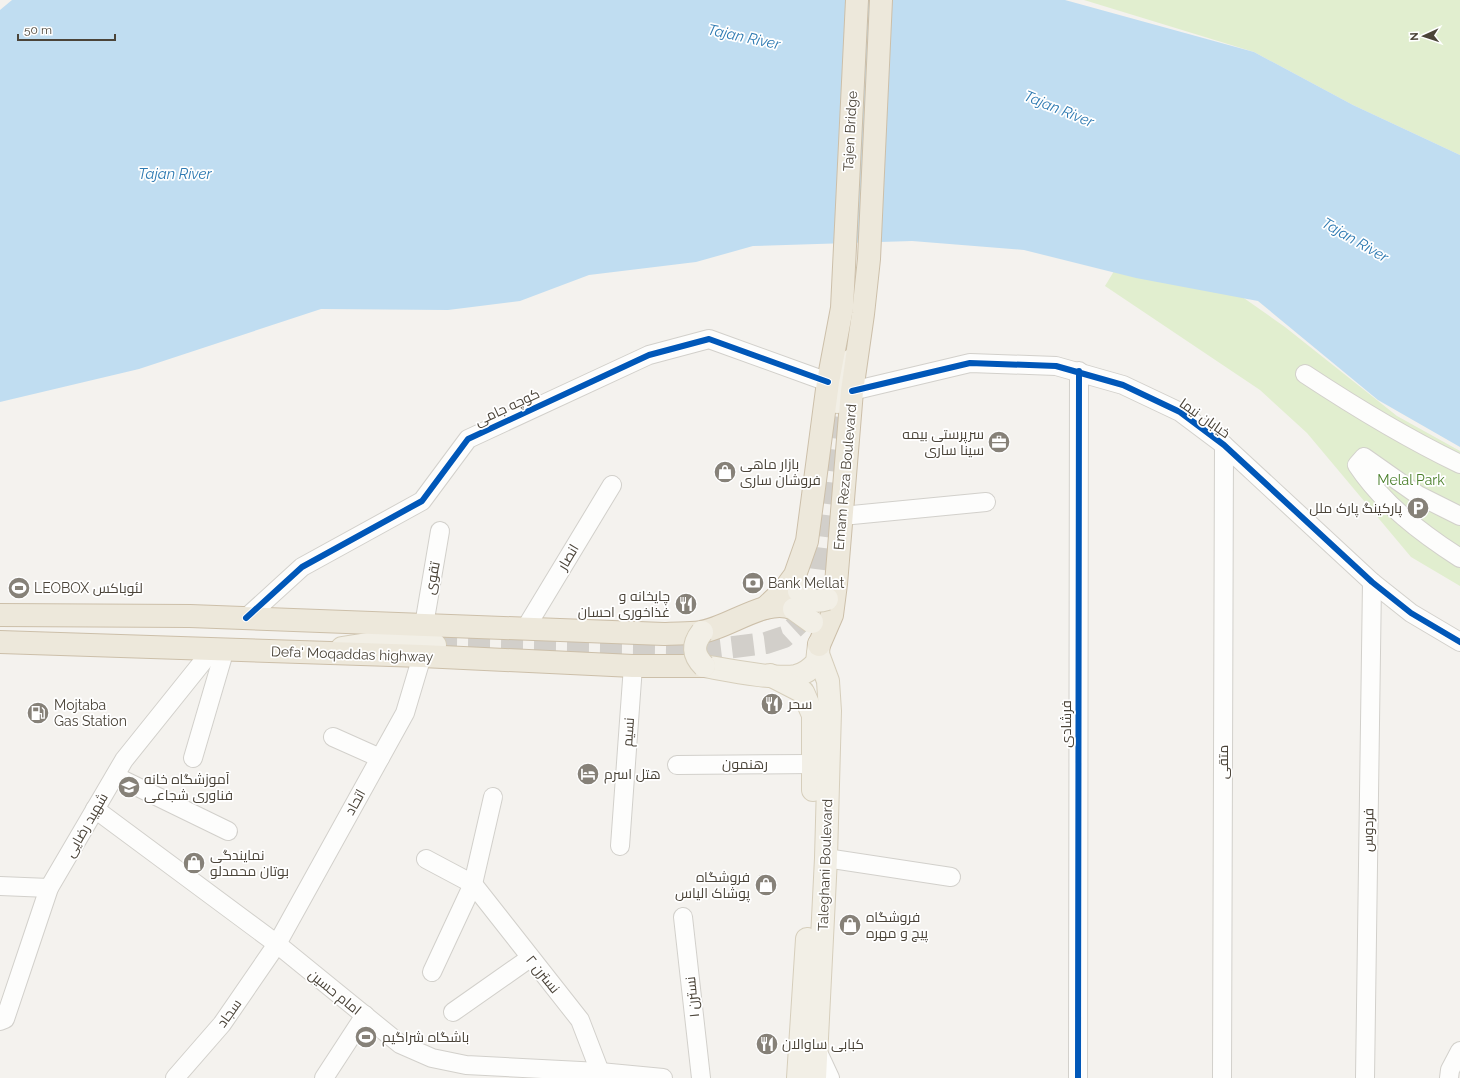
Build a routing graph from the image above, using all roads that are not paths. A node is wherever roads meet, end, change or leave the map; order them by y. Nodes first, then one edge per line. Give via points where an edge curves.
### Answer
1 (857, 0) edge
2 (881, 0) edge
3 (869, 259) joint
4 (844, 262) joint
5 (1078, 371) junction
6 (1305, 374) dead end
7 (828, 382) junction
8 (844, 396) junction
9 (1224, 445) junction
10 (1460, 464) edge
11 (612, 485) dead end
12 (986, 502) dead end
13 (842, 516) junction
14 (1460, 516) edge
15 (440, 531) dead end
16 (1460, 558) edge
17 (1372, 582) junction
18 (797, 590) junction
19 (832, 590) junction
20 (765, 608) junction
21 (0, 615) edge
22 (246, 618) junction
23 (424, 625) junction
24 (525, 629) junction
25 (0, 642) edge
26 (1460, 642) edge
27 (219, 649) junction
28 (687, 649) junction
29 (819, 649) junction
30 (429, 650) junction
31 (633, 666) junction
32 (770, 675) junction
33 (333, 737) dead end
34 (193, 758) dead end
35 (380, 758) junction
36 (813, 764) junction
37 (677, 765) dead end
38 (115, 776) junction
39 (493, 797) dead end
40 (94, 809) junction
41 (228, 831) dead end
42 (620, 846) dead end
43 (826, 858) junction
44 (426, 859) dead end
45 (951, 877) dead end
46 (473, 884) junction
47 (0, 886) edge
48 (49, 888) junction
49 (683, 917) dead end
50 (277, 944) junction
51 (530, 958) junction
52 (432, 972) dead end
53 (453, 1012) dead end
54 (365, 1016) junction
55 (0, 1021) edge
56 (816, 1049) junction
57 (1460, 1051) edge
58 (600, 1072) junction
59 (656, 1077) edge
60 (175, 1078) edge
61 (324, 1078) edge
62 (701, 1078) edge
63 (798, 1078) edge
64 (815, 1078) edge
65 (830, 1078) edge
66 (1078, 1078) edge
67 (1222, 1078) edge
68 (1364, 1078) edge
69 (1449, 1078) edge

1 - 4 highway, Tajen Bridge
2 - 3 highway, Tajen Bridge
3 - 8 highway, Emam Reza Boulevard via 863,314
4 - 7 highway, Emam Reza Boulevard via 842,308
5 - 8 street, خیابان نیما via 1056,366 970,363
5 - 9 street, خیابان نیما via 1123,385 1180,412
5 - 66 street, فرشادی
6 - 10 street via 1413,442
7 - 18 highway, Emam Reza Boulevard via 807,541
7 - 22 street, کوچه جامی via 709,339 649,354 468,439 422,501 302,567
8 - 13 highway, Emam Reza Boulevard
9 - 17 street, خیابان نیما
9 - 67 street, متقی
11 - 24 street, انصار
12 - 13 street
13 - 19 highway, Emam Reza Boulevard
14 - 16 street via 1418,495 1364,457 1357,465 1368,481 1406,519 1437,544
15 - 23 street, تقوی
17 - 26 street, خیابان نیما via 1411,613
17 - 68 street, فردوس
18 - 19 main road, bridge via 806,599 819,602
18 - 20 highway via 782,605
18 - 20 highway, Emam Reza Boulevard via 784,590
18 - 29 main road, Taleghani Boulevard, bridge via 812,622
19 - 29 highway, Emam Reza Boulevard via 832,615
20 - 28 highway
21 - 22 highway
22 - 23 highway
23 - 24 highway
24 - 28 highway
25 - 27 highway, Defa' Moqaddas highway
27 - 30 highway, Defa' Moqaddas highway via 309,652
27 - 34 street
27 - 38 street, شهید رضایی via 124,760
28 - 31 highway, Defa' Moqaddas highway
28 - 32 main road
29 - 32 main road via 817,662 801,674
29 - 43 main road, Taleghani Boulevard via 828,681 830,711
30 - 31 highway, Defa' Moqaddas highway
30 - 35 street, اتحاد via 405,713
31 - 42 street, نسیم
32 - 36 main road, Taleghani Boulevard via 803,692 813,715
33 - 35 street
35 - 50 street, اتحاد
36 - 37 street, رهنمون
36 - 63 main road, Taleghani Boulevard via 812,861
38 - 40 street, شهید رضایی
38 - 41 street
39 - 46 street
40 - 48 street, شهید رضایی
40 - 50 street, امام حسین
43 - 45 street
43 - 56 main road, Taleghani Boulevard
44 - 46 street
46 - 51 street, نسترن ۲
46 - 52 street
47 - 48 street
48 - 55 street, شهید رضایی via 5,1019
49 - 62 street, نسترن ۱
50 - 54 street, امام حسین
50 - 60 street, سجاد via 222,1024
51 - 53 street
51 - 58 street, نسترن ۲ via 580,1020
54 - 58 street, امام حسین via 400,1044 432,1058 466,1065
54 - 61 street
56 - 64 main road, Taleghani Boulevard
56 - 65 street
57 - 69 street via 1450,1070
58 - 59 street, امام حسین

